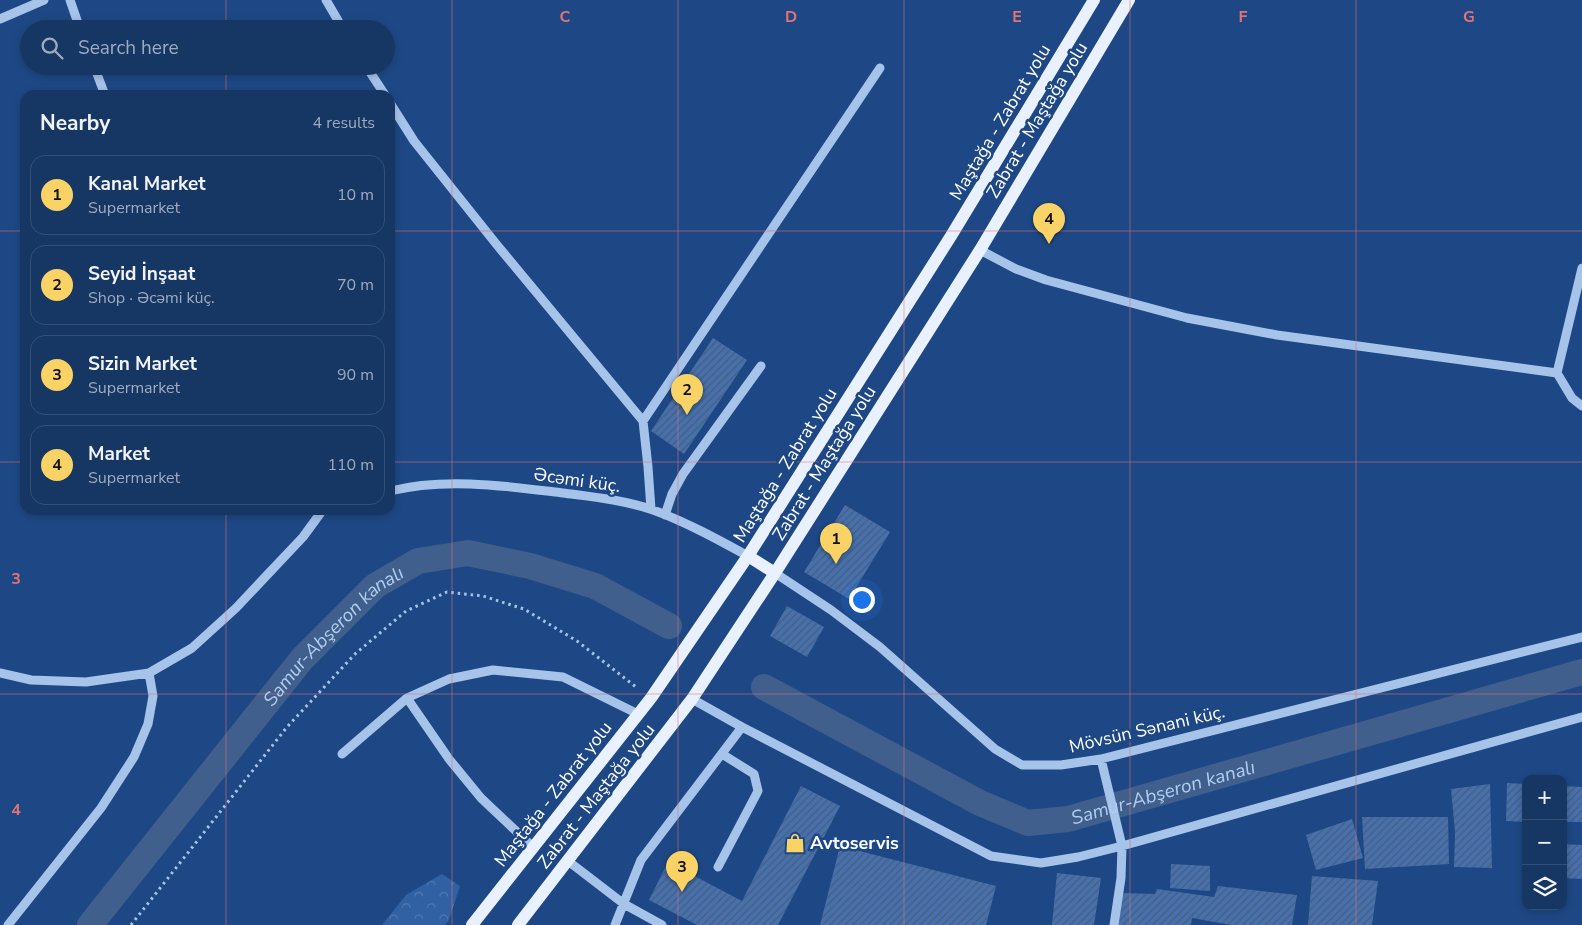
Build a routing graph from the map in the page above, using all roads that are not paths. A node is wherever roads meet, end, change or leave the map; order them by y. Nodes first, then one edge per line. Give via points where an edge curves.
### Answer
1 (44, 0) edge
2 (70, 0) edge
3 (326, 0) edge
4 (1094, 0) edge
5 (1129, 0) edge
6 (0, 19) edge
7 (77, 20) edge
8 (338, 20) edge
9 (880, 68) dead end
10 (97, 75) edge
11 (372, 75) edge
12 (103, 90) edge
13 (381, 90) edge
14 (395, 111) edge
15 (980, 250) junction
16 (1582, 268) edge
17 (760, 366) dead end
18 (1557, 373) junction
19 (1582, 406) edge
20 (643, 421) junction
21 (395, 490) edge
22 (650, 509) junction
23 (318, 515) edge
24 (664, 515) junction
25 (748, 556) junction
26 (775, 573) junction
27 (1582, 637) edge
28 (150, 672) junction
29 (0, 673) edge
30 (407, 698) junction
31 (692, 699) junction
32 (638, 714) junction
33 (1582, 717) edge
34 (742, 727) junction
35 (342, 754) dead end
36 (722, 754) junction
37 (1101, 759) junction
38 (533, 846) junction
39 (1122, 846) junction
40 (568, 861) junction
41 (718, 867) dead end
42 (624, 904) junction
43 (8, 925) edge
44 (472, 925) edge
45 (518, 925) edge
46 (615, 925) edge
47 (662, 925) edge
48 (1114, 925) edge

1 - 6 street
2 - 7 street
3 - 8 street
4 - 25 main road, Maştağa - Zabrat yolu via 951,236
5 - 15 main road, Zabrat - Maştağa yolu
9 - 20 street
10 - 12 street
11 - 13 street
14 - 20 street via 414,141 497,245
15 - 18 street via 1046,280 1186,318 1278,335
15 - 26 main road, Zabrat - Maştağa yolu
16 - 18 street
17 - 24 street via 683,474
18 - 19 street via 1572,398
20 - 22 street
21 - 22 street, Əcəmi küç. via 423,485 467,484 601,498
22 - 24 street, Əcəmi küç.
23 - 28 street via 303,537 236,608 192,648
24 - 25 street, Əcəmi küç. via 692,525
25 - 26 main road
25 - 32 main road, Maştağa - Zabrat yolu via 665,680
26 - 31 main road, Zabrat - Maştağa yolu
26 - 37 street, Mövsün Sənani küç. via 880,647 995,749 1022,765 1061,765
27 - 37 street, Mövsün Sənani küç.
28 - 29 street via 86,682 31,680
28 - 43 street via 153,696 148,724 134,757 101,808
30 - 32 street via 449,679 493,670 563,677
30 - 35 street
30 - 38 street via 481,798
31 - 34 street
31 - 40 main road, Zabrat - Maştağa yolu
32 - 38 main road, Maştağa - Zabrat yolu
33 - 39 street
34 - 36 street
34 - 39 street via 991,856 1041,863
36 - 41 street via 754,774 758,791
36 - 42 street via 641,860
37 - 39 street
38 - 44 main road, Maştağa - Zabrat yolu
39 - 48 street
40 - 42 street
40 - 45 main road, Zabrat - Maştağa yolu
42 - 46 street
42 - 47 street

